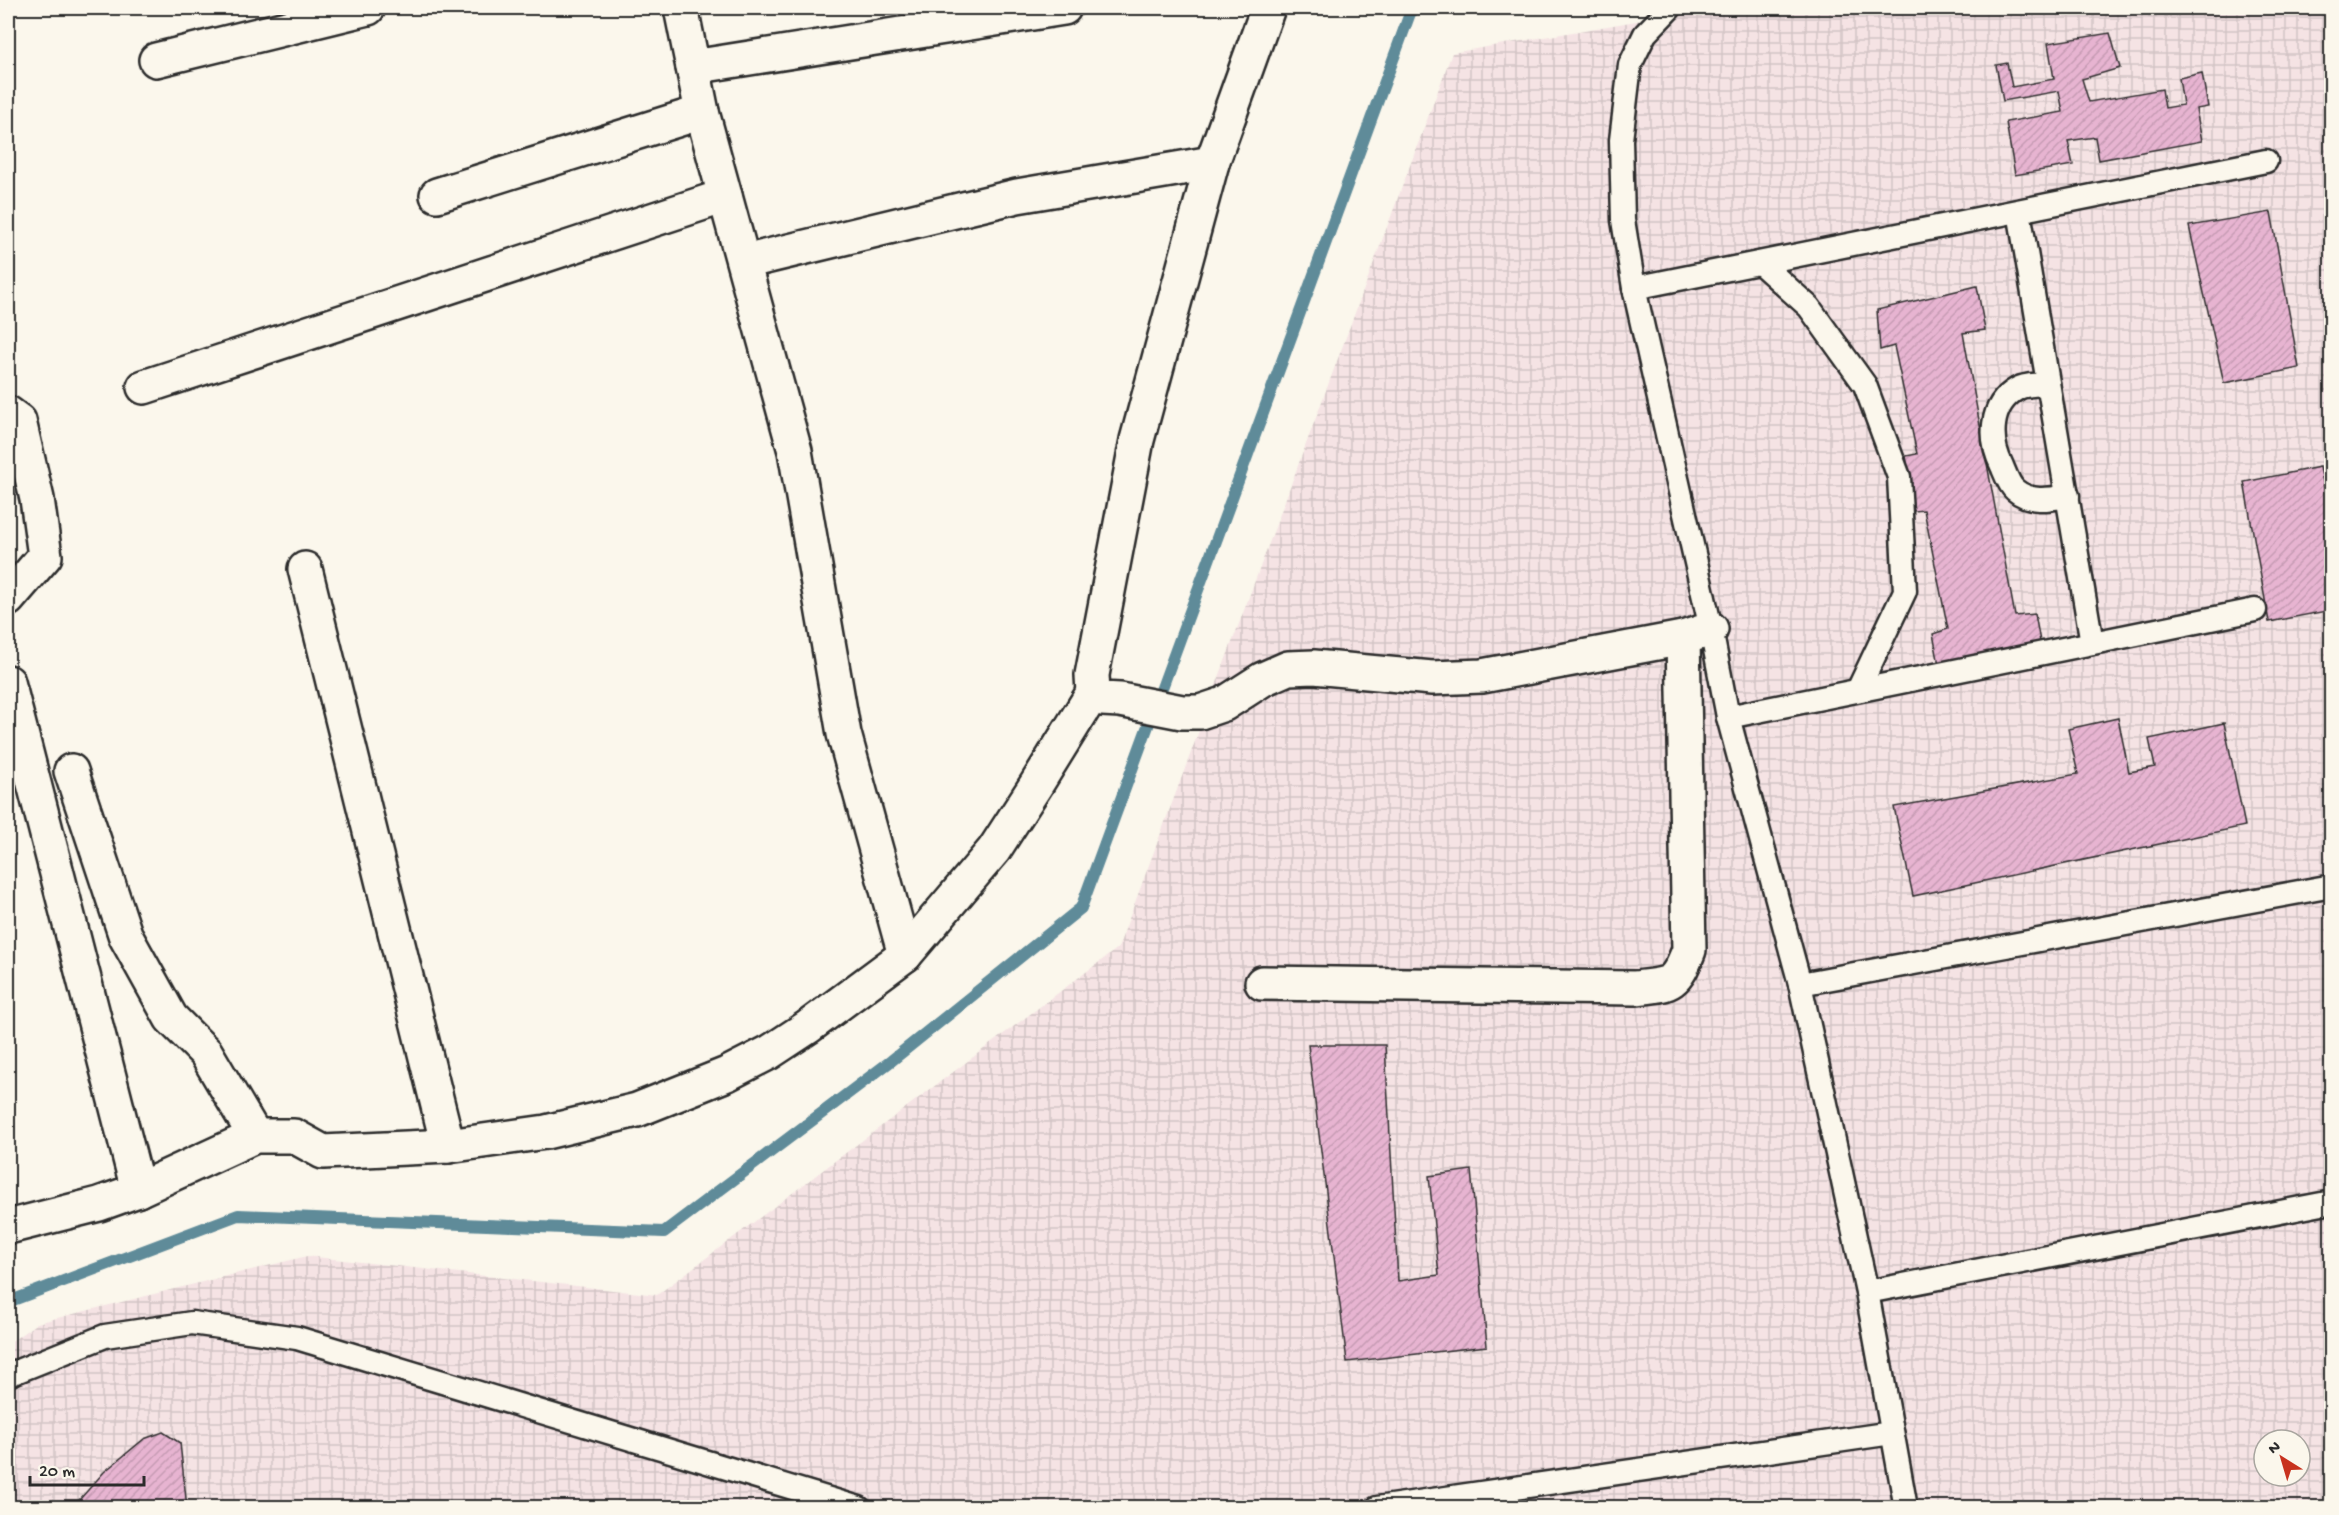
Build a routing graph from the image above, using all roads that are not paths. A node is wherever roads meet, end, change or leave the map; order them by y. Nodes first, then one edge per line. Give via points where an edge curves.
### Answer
1 (368, 8) edge
2 (681, 8) edge
3 (1064, 8) edge
4 (1268, 8) edge
5 (1670, 8) edge
6 (156, 60) dead end
7 (693, 67) junction
8 (702, 112) junction
9 (2266, 161) dead end
10 (1212, 163) junction
11 (437, 195) dead end
12 (725, 196) junction
13 (2019, 211) junction
14 (744, 262) junction
15 (1760, 263) junction
16 (1634, 288) junction
17 (2048, 384) junction
18 (144, 387) dead end
19 (8, 413) edge
20 (2068, 496) junction
21 (305, 569) dead end
22 (8, 599) edge
23 (2255, 610) dead end
24 (1697, 634) junction
25 (2092, 643) junction
26 (8, 682) edge
27 (1858, 690) junction
28 (1106, 697) junction
29 (1728, 717) junction
30 (71, 771) dead end
31 (2331, 886) edge
32 (905, 955) junction
33 (1262, 983) dead end
34 (1800, 984) junction
35 (255, 1136) junction
36 (448, 1146) junction
37 (138, 1190) junction
38 (2331, 1202) edge
39 (8, 1227) edge
40 (1867, 1292) junction
41 (8, 1375) edge
42 (1892, 1433) junction
43 (1486, 1499) edge
44 (859, 1508) edge
45 (1377, 1508) edge
46 (1906, 1508) edge

1 - 6 street
2 - 7 street
3 - 7 street
4 - 10 street
5 - 16 lane via 1645,34 1630,65 1622,140 1623,209
7 - 8 street
8 - 11 street
8 - 12 street
9 - 13 lane
10 - 14 street via 1017,196
10 - 28 street via 1137,440 1092,675
12 - 14 street
12 - 18 street
13 - 15 lane
13 - 17 lane
14 - 32 street via 795,451 844,734
15 - 16 lane
15 - 27 lane via 1809,307 1865,385 1899,477 1905,591
16 - 24 lane
17 - 20 lane
17 - 20 lane via 2018,388 2000,403 1993,422 1997,456 2014,490 2039,499
19 - 22 street via 19,421 45,556
20 - 25 lane
21 - 36 street
23 - 25 lane
24 - 28 street via 1482,676 1432,678 1288,668 1224,705 1200,711 1182,712
24 - 29 lane
24 - 33 street via 1689,951 1680,973 1665,984 1635,988
25 - 27 lane
26 - 37 street
27 - 29 lane
28 - 32 street via 1036,785 994,850
29 - 34 lane
30 - 35 street via 126,937 171,1018 206,1053
31 - 34 lane
32 - 36 street via 770,1052 727,1074 637,1110 546,1132
34 - 40 lane
35 - 36 street via 294,1136 323,1152
35 - 37 street
37 - 39 street
38 - 40 lane
40 - 42 lane
41 - 44 lane via 105,1336 192,1323 297,1338
42 - 43 lane
42 - 46 lane
43 - 45 lane

